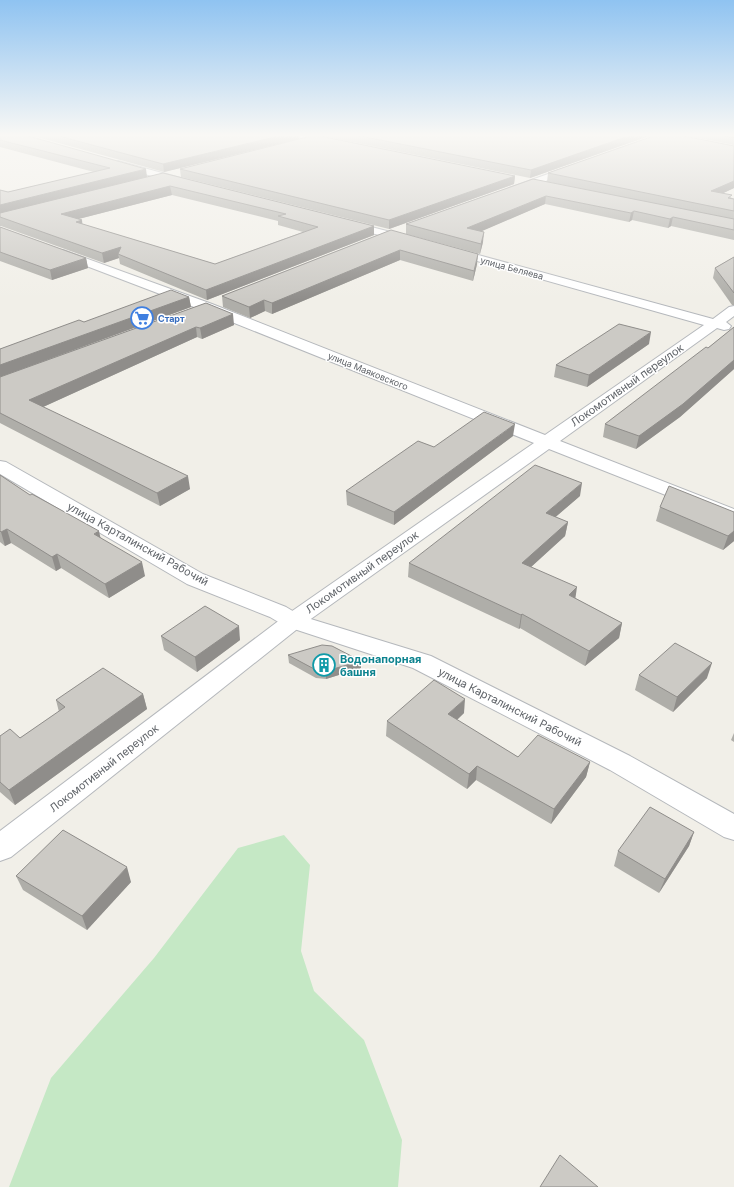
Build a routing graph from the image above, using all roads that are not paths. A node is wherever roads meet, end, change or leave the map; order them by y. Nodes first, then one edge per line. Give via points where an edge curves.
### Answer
1 (516, 189) edge
2 (503, 194) edge
3 (330, 219) edge
4 (405, 229) edge
5 (390, 234) junction
6 (368, 243) edge
7 (44, 247) edge
8 (222, 301) dead end
9 (207, 307) junction
10 (734, 310) edge
11 (193, 312) edge
12 (724, 326) edge
13 (545, 442) junction
14 (0, 466) edge
15 (734, 516) edge
16 (293, 621) junction
17 (734, 828) edge
18 (0, 848) edge

1 - 2 street
3 - 5 street, улица Беляева
4 - 5 street
5 - 6 street
5 - 12 street, улица Беляева
7 - 9 street, улица Маяковского
8 - 9 street
9 - 11 street
9 - 13 street, улица Маяковского
10 - 12 street, Локомотивный переулок
12 - 13 street, Локомотивный переулок
13 - 15 street, улица Маяковского
13 - 16 street, Локомотивный переулок
14 - 16 street, улица Карталинский Рабочий via 195,578 278,612
16 - 17 street, улица Карталинский Рабочий via 422,662 620,763
16 - 18 street, Локомотивный переулок

